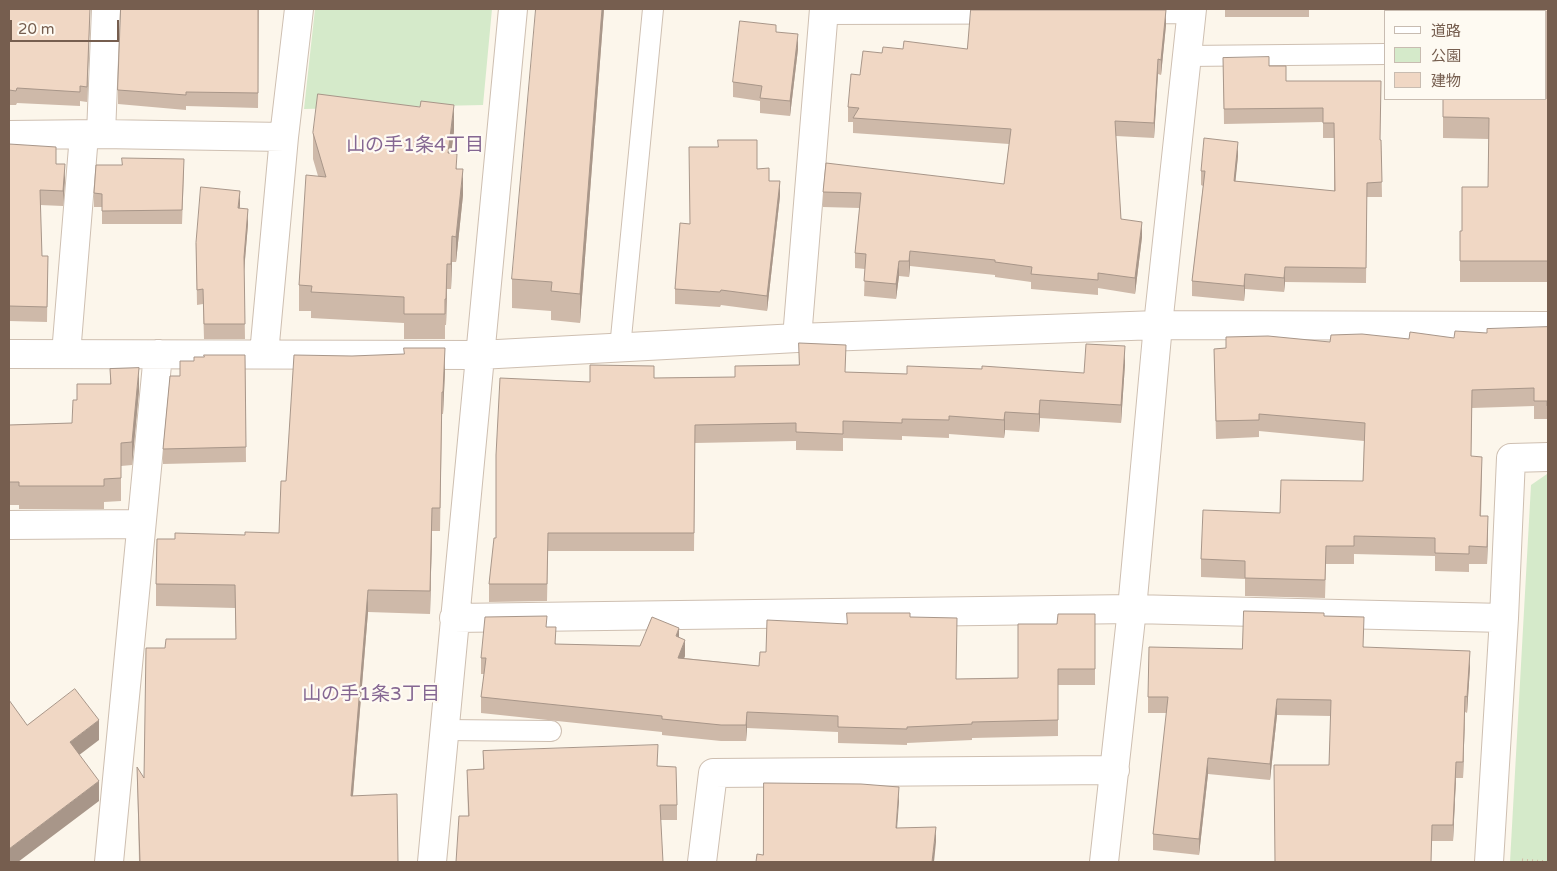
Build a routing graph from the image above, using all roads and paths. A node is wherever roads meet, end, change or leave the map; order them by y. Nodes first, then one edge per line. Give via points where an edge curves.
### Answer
1 (106, 9) edge
2 (298, 9) edge
3 (514, 9) edge
4 (653, 9) edge
5 (824, 9) edge
6 (1192, 9) edge
7 (1384, 54) edge
8 (1187, 56) junction
9 (9, 135) edge
10 (93, 135) junction
11 (284, 137) junction
12 (1158, 325) junction
13 (1548, 326) edge
14 (797, 338) junction
15 (620, 348) junction
16 (9, 354) edge
17 (66, 354) junction
18 (158, 354) junction
19 (264, 354) junction
20 (479, 355) junction
21 (1548, 457) edge
22 (141, 524) junction
23 (9, 525) edge
24 (1132, 609) junction
25 (454, 618) junction
26 (1504, 618) junction
27 (444, 730) junction
28 (551, 731) dead end
29 (1115, 770) junction
30 (109, 862) edge
31 (432, 862) edge
32 (702, 862) edge
33 (1104, 862) edge
34 (1489, 862) edge

1 - 10 street
2 - 11 street
3 - 20 street
4 - 15 lane
5 - 6 street
5 - 14 street
6 - 8 street
7 - 8 lane
8 - 12 street
9 - 10 street
10 - 11 street
10 - 17 street
11 - 19 street
12 - 13 street
12 - 14 street
12 - 24 street
14 - 15 street
15 - 20 street
16 - 17 street
17 - 18 street
18 - 19 street
18 - 22 street
19 - 20 street
20 - 25 street
21 - 26 street via 1511,458
22 - 23 street
22 - 30 street
24 - 25 street
24 - 26 street
24 - 29 street
25 - 27 street
26 - 34 street
27 - 28 lane
27 - 31 street
29 - 32 street via 713,773
29 - 33 street

